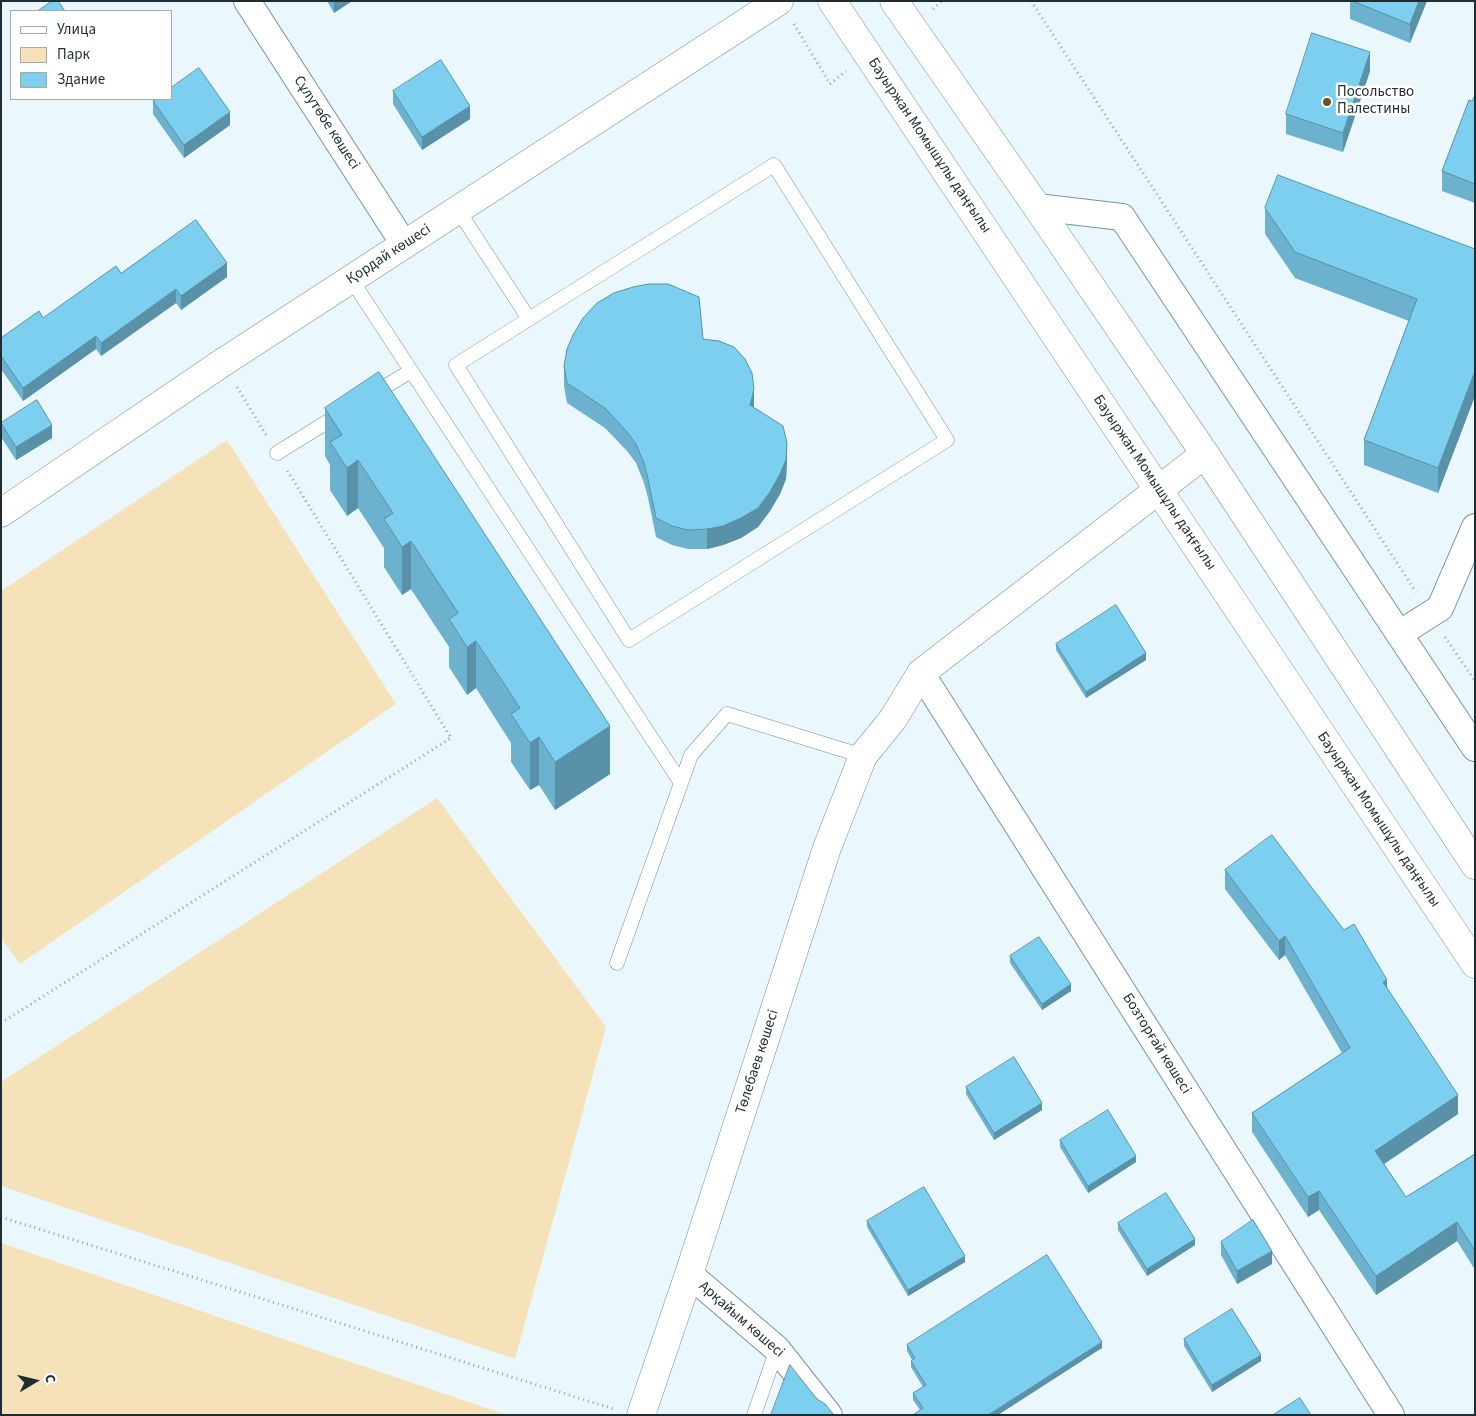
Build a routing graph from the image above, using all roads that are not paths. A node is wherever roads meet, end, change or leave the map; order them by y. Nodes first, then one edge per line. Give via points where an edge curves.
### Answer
1 (247, 1) edge
2 (779, 1) edge
3 (832, 1) edge
4 (894, 1) edge
5 (1037, 207) junction
6 (458, 210) junction
7 (404, 244) junction
8 (351, 279) junction
9 (529, 319) junction
10 (411, 371) junction
11 (277, 453) road end
12 (1205, 454) junction
13 (1158, 490) junction
14 (1, 513) edge
15 (1475, 527) edge
16 (1399, 634) junction
17 (921, 673) junction
18 (1475, 748) edge
19 (863, 756) junction
20 (681, 783) junction
21 (1475, 865) edge
22 (617, 963) dead end
23 (1475, 964) edge
24 (689, 1274) junction
25 (777, 1349) junction
26 (641, 1415) edge
27 (754, 1415) edge
28 (829, 1415) edge
29 (1391, 1415) edge

1 - 7 street, Сұлутөбе көшесі
2 - 6 main road, Қордай көшесі
3 - 13 main road, Бауыржан Момышұлы даңғылы
4 - 5 main road
5 - 12 main road
5 - 16 street via 1122,218
6 - 7 main road, Қордай көшесі
6 - 9 lane
7 - 8 main road, Қордай көшесі
8 - 10 lane
8 - 14 main road, Қордай көшесі
9 - 9 lane via 456,364 629,640 947,440 774,165
10 - 11 lane
10 - 20 lane
12 - 13 main road
12 - 21 main road
13 - 17 main road
13 - 23 main road, Бауыржан Момышұлы даңғылы
15 - 16 street via 1440,608
16 - 18 street
17 - 19 main road, Төлебаев көшесі via 893,719
17 - 29 street, Бозторғай көшесі
19 - 20 lane via 728,714 691,754
19 - 24 main road, Төлебаев көшесі via 828,848
20 - 22 lane
24 - 25 street, Арқайым көшесі
24 - 26 main road, Төлебаев көшесі
25 - 27 lane
25 - 28 street, Арқайым көшесі

